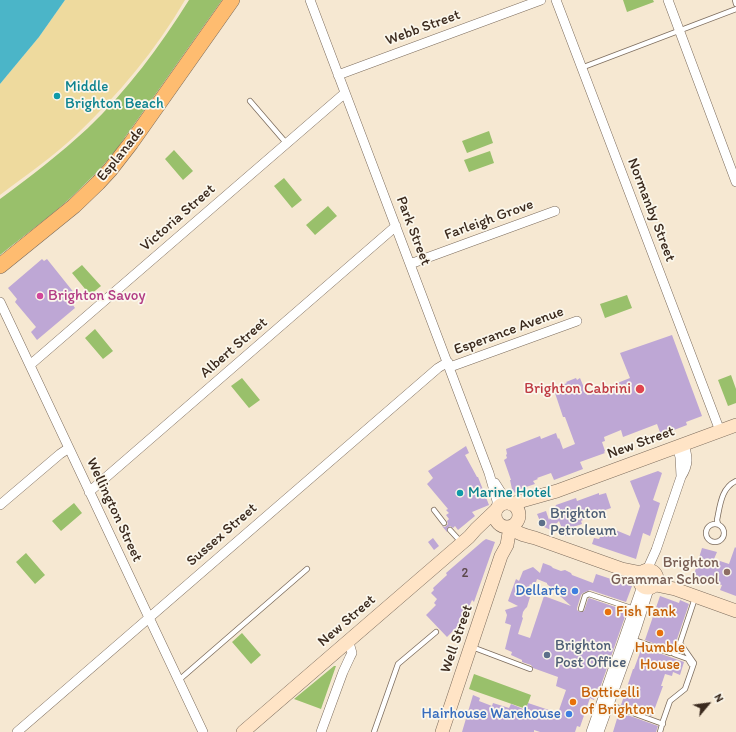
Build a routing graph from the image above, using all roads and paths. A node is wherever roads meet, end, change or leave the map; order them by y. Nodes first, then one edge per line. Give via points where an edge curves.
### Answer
1 (232, 0) edge
2 (310, 0) edge
3 (541, 0) edge
4 (556, 0) edge
5 (668, 0) edge
6 (735, 0) edge
7 (736, 4) edge
8 (736, 9) edge
9 (679, 31) junction
10 (581, 68) junction
11 (338, 75) junction
12 (345, 93) junction
13 (250, 101) dead end
14 (286, 144) junction
15 (736, 182) edge
16 (555, 211) dead end
17 (396, 226) junction
18 (410, 264) junction
19 (0, 266) edge
20 (0, 302) edge
21 (577, 321) dead end
22 (449, 365) junction
23 (30, 366) junction
24 (736, 425) edge
25 (720, 431) junction
26 (681, 445) junction
27 (69, 448) junction
28 (489, 473) junction
29 (736, 481) edge
30 (557, 491) junction
31 (90, 492) junction
32 (510, 503) junction
33 (0, 505) edge
34 (497, 509) junction
35 (434, 510) dead end
36 (444, 523) dead end
37 (509, 523) junction
38 (718, 524) junction
39 (450, 530) dead end
40 (538, 539) junction
41 (465, 540) junction
42 (504, 551) junction
43 (307, 569) dead end
44 (648, 579) junction
45 (695, 596) junction
46 (581, 609) dead end
47 (634, 609) junction
48 (736, 610) edge
49 (149, 617) junction
50 (436, 632) dead end
51 (632, 639) junction
52 (348, 642) junction
53 (472, 647) junction
54 (335, 653) junction
55 (693, 667) junction
56 (530, 669) dead end
57 (343, 672) junction
58 (178, 680) junction
59 (606, 703) junction
60 (663, 724) junction
61 (323, 730) edge
62 (244, 731) edge
63 (16, 732) edge
64 (203, 732) edge
65 (374, 732) edge
66 (442, 732) edge
67 (591, 732) edge
68 (600, 732) edge
69 (660, 732) edge

1 - 19 main road, Esplanade via 110,170 74,206
2 - 11 street, Park Street
3 - 11 street, Webb Street
4 - 10 street, Normanby Street
5 - 9 street
6 - 7 lane
8 - 9 lane
9 - 10 lane
9 - 15 street
10 - 25 street, Normanby Street
11 - 12 street, Park Street
12 - 14 street, Victoria Street
12 - 17 street, Park Street
13 - 14 lane
14 - 23 street, Victoria Street
16 - 18 street, Farleigh Grove
17 - 18 street, Park Street
17 - 31 street, Albert Street
18 - 22 street, Park Street
20 - 23 street, Wellington Street
21 - 22 street, Esperance Avenue
22 - 28 street, Park Street
22 - 49 street, Sussex Street via 442,365 432,373
23 - 27 street, Wellington Street
24 - 25 main road, New Street
25 - 26 main road, New Street
26 - 30 main road, New Street
26 - 44 street via 687,456 686,468 680,477
27 - 31 street, Wellington Street
27 - 33 street
28 - 32 street, Park Street
28 - 34 street, Park Street
29 - 38 lane via 722,496
30 - 32 main road, New Street
30 - 37 main road, New Street
31 - 49 street, Wellington Street
32 - 34 main road via 502,504
32 - 37 main road via 519,512
34 - 37 main road via 495,517
34 - 41 main road, New Street
35 - 36 lane
37 - 40 main road via 520,524
37 - 41 main road, New Street via 492,525
37 - 42 main road, Well Street
38 - 38 lane via 724,530 724,535 719,541 712,542 708,540 705,532 707,526
39 - 41 lane
40 - 42 main road via 517,538 510,541
40 - 44 main road
41 - 52 main road, New Street
42 - 53 main road, Well Street
43 - 58 lane
44 - 45 main road
44 - 47 street
44 - 51 street
45 - 48 main road
45 - 55 lane via 680,643 694,663
46 - 47 lane via 585,596 589,594
47 - 59 street
49 - 58 street, Wellington Street
49 - 63 street, Sussex Street
50 - 65 lane via 398,664
51 - 55 lane via 688,659
51 - 59 street
52 - 54 main road, New Street
52 - 57 street via 352,653
53 - 56 lane
53 - 66 main road, Well Street
54 - 57 street via 341,662
54 - 62 main road, New Street
55 - 60 lane via 685,689 670,701
57 - 61 street
58 - 64 street, Wellington Street
59 - 60 lane
59 - 67 street
59 - 68 street
60 - 69 lane

